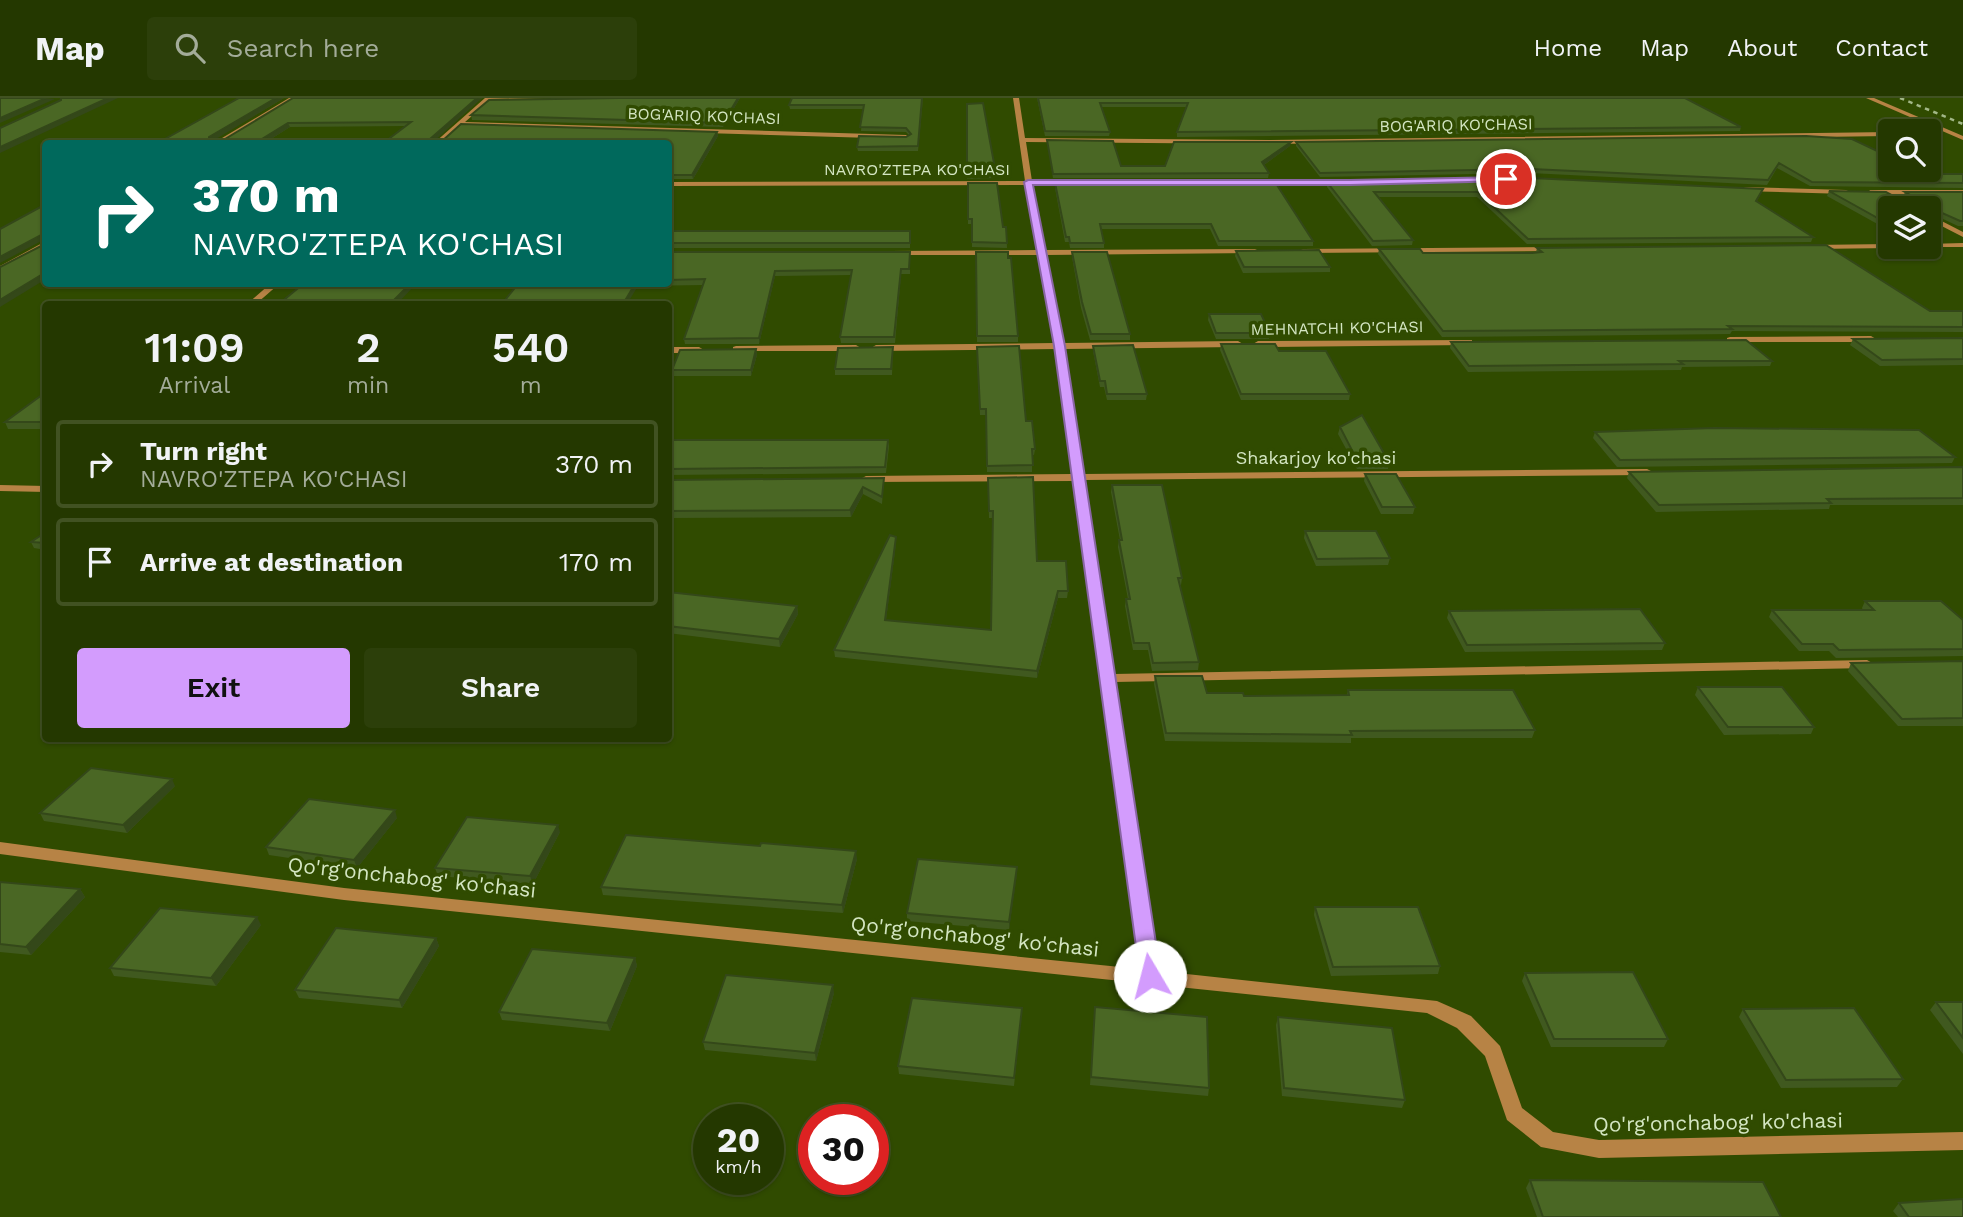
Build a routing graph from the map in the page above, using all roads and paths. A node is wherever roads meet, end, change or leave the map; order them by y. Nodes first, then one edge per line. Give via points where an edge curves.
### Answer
1 (293, 98) edge
2 (1016, 98) edge
3 (1870, 98) edge
4 (488, 99) edge
5 (556, 99) edge
6 (459, 124) junction
7 (1941, 133) edge
8 (1952, 133) junction
9 (1878, 134) edge
10 (906, 137) edge
11 (1963, 138) edge
12 (222, 140) edge
13 (441, 140) edge
14 (1023, 140) junction
15 (1028, 182) junction
16 (1350, 182) edge
17 (672, 184) edge
18 (1739, 189) edge
19 (1886, 192) junction
20 (1963, 192) edge
21 (1893, 196) edge
22 (1941, 223) edge
23 (1963, 235) edge
24 (42, 245) edge
25 (1963, 245) edge
26 (1878, 246) edge
27 (1941, 246) edge
28 (1807, 247) edge
29 (1570, 249) edge
30 (1264, 251) edge
31 (1292, 251) edge
32 (875, 253) edge
33 (1041, 253) junction
34 (0, 269) edge
35 (271, 287) edge
36 (255, 301) edge
37 (1880, 339) edge
38 (1713, 340) edge
39 (1476, 342) edge
40 (1060, 346) junction
41 (710, 349) edge
42 (724, 349) edge
43 (672, 350) edge
44 (1659, 472) edge
45 (1079, 476) junction
46 (846, 479) edge
47 (0, 488) edge
48 (40, 489) edge
49 (1880, 664) edge
50 (1109, 678) junction
51 (0, 848) edge
52 (1150, 976) junction
53 (1963, 1141) edge

1 - 12 street
2 - 14 street
3 - 8 street
4 - 5 street
4 - 6 street
6 - 10 street, BOG'ARIQ KO'CHASI
6 - 13 street
7 - 8 street
8 - 11 street
9 - 14 street, BOG'ARIQ KO'CHASI via 1269,142
14 - 15 street
15 - 16 street, NAVRO'ZTEPA KO'CHASI
15 - 17 street, NAVRO'ZTEPA KO'CHASI
15 - 33 street
18 - 19 street
19 - 20 street
19 - 21 street
22 - 23 street
24 - 34 street
25 - 27 street
26 - 28 street
29 - 31 street
30 - 33 street
32 - 33 street
33 - 40 street
35 - 36 street
37 - 38 street
39 - 40 street, MEHNATCHI KO'CHASI
40 - 42 street, MEHNATCHI KO'CHASI
40 - 45 street
41 - 43 street
44 - 45 street, Shakarjoy ko'chasi
45 - 46 street, Shakarjoy ko'chasi
45 - 50 street
47 - 48 street
49 - 50 street
50 - 52 street
51 - 52 street, Qo'rg'onchabog' ko'chasi via 345,894
52 - 53 street, Qo'rg'onchabog' ko'chasi via 1430,1006 1464,1021 1493,1052 1514,1115 1548,1140 1599,1149

